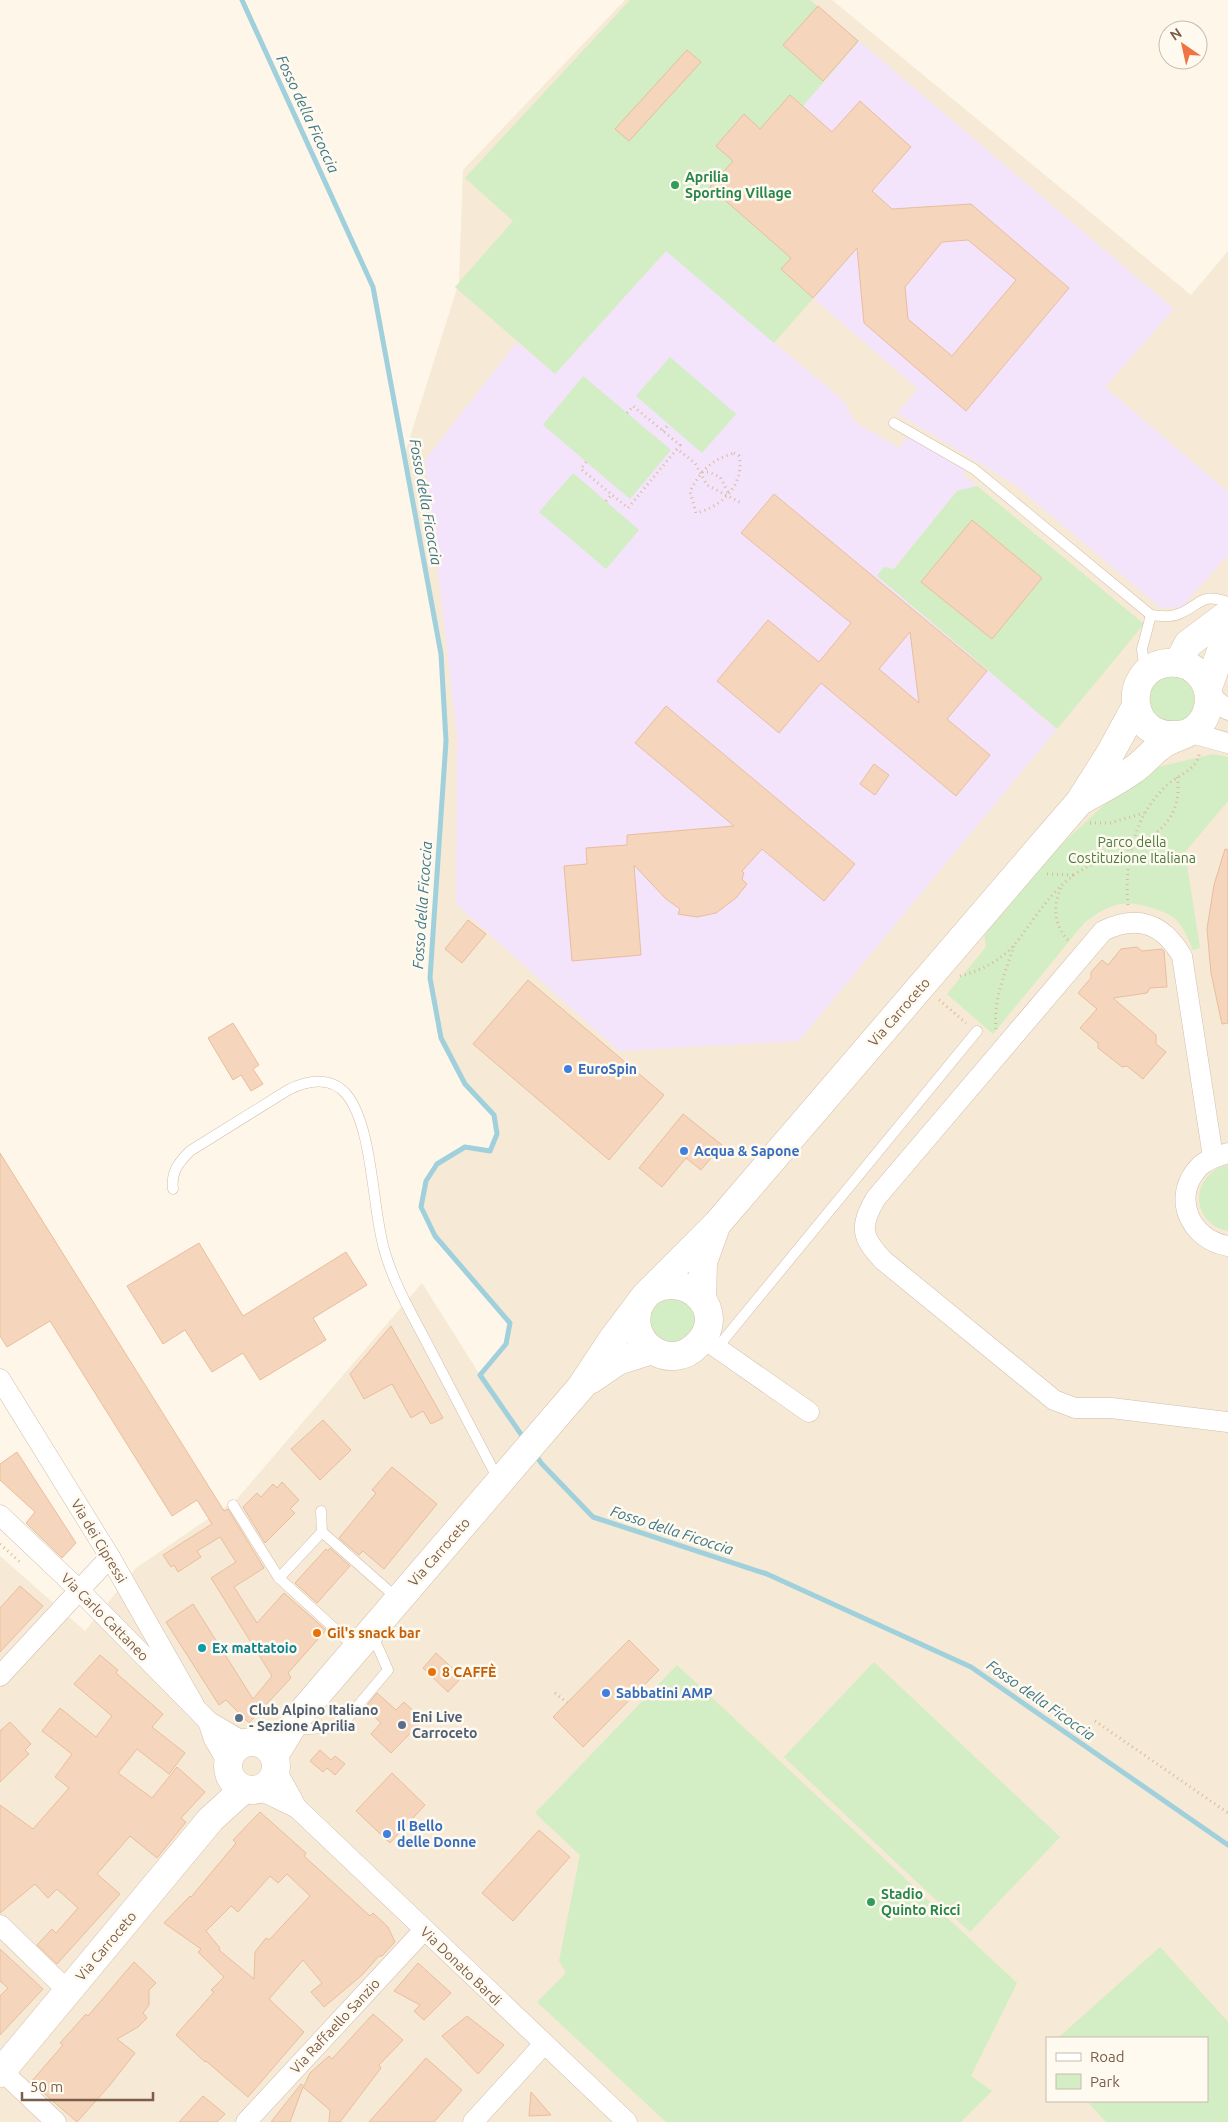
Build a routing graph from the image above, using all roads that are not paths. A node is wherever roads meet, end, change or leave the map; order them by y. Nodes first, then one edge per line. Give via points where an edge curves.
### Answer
1 (894, 423) dead end
2 (1228, 602) edge
3 (1228, 614) edge
4 (1151, 615) junction
5 (1228, 631) edge
6 (1178, 663) junction
7 (1146, 674) junction
8 (1215, 698) edge
9 (1136, 706) junction
10 (1190, 740) junction
11 (1228, 743) edge
12 (1081, 811) junction
13 (977, 1032) road end
14 (1220, 1155) edge
15 (173, 1189) dead end
16 (717, 1224) junction
17 (1228, 1246) edge
18 (646, 1296) junction
19 (702, 1300) junction
20 (710, 1343) junction
21 (652, 1350) junction
22 (0, 1379) edge
23 (581, 1387) junction
24 (809, 1412) dead end
25 (1228, 1422) edge
26 (500, 1481) junction
27 (233, 1505) dead end
28 (321, 1511) dead end
29 (0, 1515) edge
30 (322, 1532) junction
31 (110, 1557) junction
32 (279, 1578) junction
33 (78, 1590) junction
34 (398, 1599) junction
35 (364, 1640) junction
36 (0, 1676) edge
37 (194, 1705) junction
38 (293, 1724) junction
39 (251, 1766) junction
40 (0, 1925) edge
41 (424, 1930) junction
42 (69, 1992) junction
43 (544, 2044) junction
44 (1, 2072) edge
45 (56, 2122) edge
46 (246, 2122) edge
47 (473, 2122) edge
48 (627, 2122) edge

1 - 4 lane via 974,469
2 - 4 lane via 1215,598 1199,600 1168,617
3 - 6 street via 1188,644
4 - 7 lane via 1142,649
5 - 8 street, Via Carroceto
6 - 7 street via 1159,665
6 - 8 street via 1194,670
7 - 9 street, Via Carroceto via 1136,693
8 - 10 street, Via Carroceto
9 - 10 street via 1141,719 1151,730
9 - 12 street, Via Carroceto
10 - 11 street
10 - 12 street, Via Carroceto via 1165,743
12 - 16 street, Via Carroceto
13 - 20 lane
14 - 17 street via 1200,1166 1190,1179 1186,1210 1192,1224 1203,1236 1216,1244
14 - 25 street via 1182,956 1172,940 1155,927 1136,922 1118,923 1103,930 876,1198 867,1214 864,1230 868,1245 884,1261 1054,1400 1075,1408 1111,1408
15 - 26 lane via 172,1177 178,1163 190,1151 288,1090 313,1081 339,1086 360,1120 384,1249 405,1304
16 - 18 street, Via Carroceto
16 - 19 street, Via Carroceto via 703,1262
18 - 19 street via 667,1284 679,1284
18 - 21 street via 637,1313 637,1327 642,1340
18 - 23 street, Via Carroceto
19 - 20 street, Via Carroceto
20 - 21 street, Via Carroceto via 678,1355
20 - 24 street
21 - 23 street, Via Carroceto via 618,1361
22 - 31 street, Via dei Cipressi
23 - 26 street, Via Carroceto
26 - 34 street, Via Carroceto
27 - 32 lane
28 - 30 lane
29 - 33 street, Via Carlo Cattaneo
30 - 32 lane
30 - 34 lane
31 - 33 street
31 - 37 street, Via dei Cipressi
32 - 35 lane
33 - 36 street
33 - 37 street, Via Carlo Cattaneo
34 - 35 street, Via Carroceto
35 - 38 street, Via Carroceto
35 - 38 lane via 388,1670 340,1727
37 - 39 street, Via Carlo Cattaneo via 208,1721 214,1739
38 - 39 street, Via Carroceto
39 - 41 street, Via Donato Bardi
39 - 42 street, Via Carroceto
40 - 42 street
41 - 43 street, Via Donato Bardi
41 - 46 street, Via Raffaello Sanzio
42 - 44 street, Via Carroceto
43 - 47 street
43 - 48 street, Via Donato Bardi
44 - 45 street

